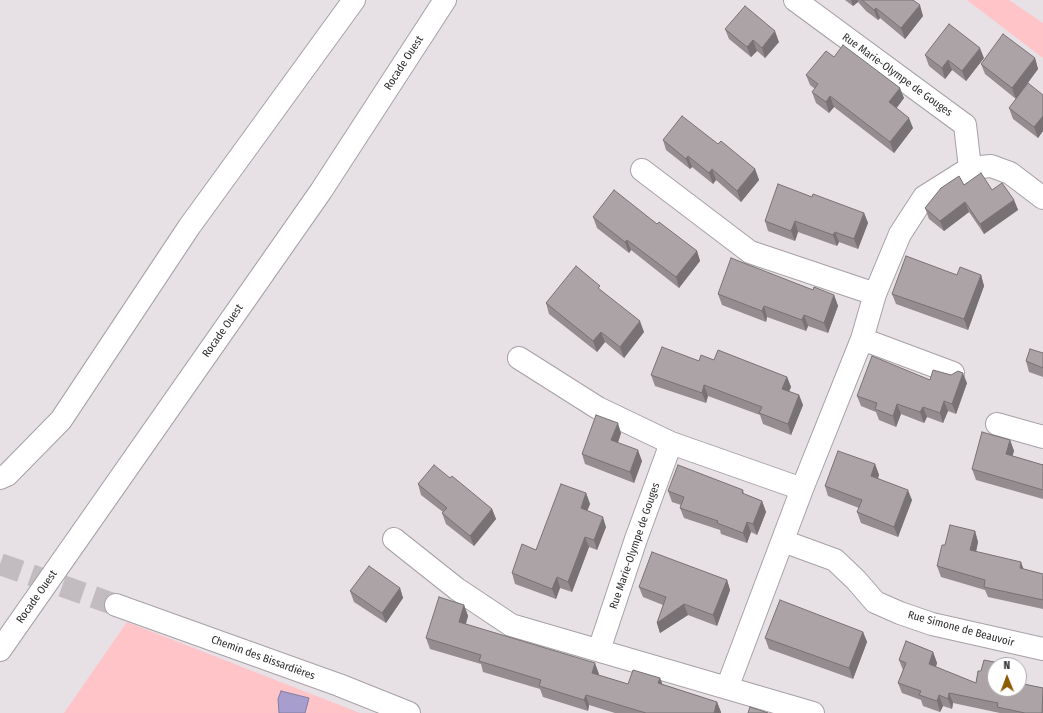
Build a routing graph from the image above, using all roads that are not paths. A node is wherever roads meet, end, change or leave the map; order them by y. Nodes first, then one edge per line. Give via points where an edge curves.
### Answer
1 (354, 0) edge
2 (795, 0) edge
3 (442, 3) edge
4 (970, 168) junction
5 (642, 170) dead end
6 (1043, 198) edge
7 (875, 294) junction
8 (862, 339) junction
9 (519, 358) dead end
10 (953, 373) edge
11 (997, 424) dead end
12 (1043, 437) edge
13 (671, 443) junction
14 (0, 478) edge
15 (802, 489) junction
16 (394, 539) dead end
17 (783, 541) junction
18 (116, 605) tunnel mouth
19 (1043, 649) edge
20 (0, 650) edge
21 (600, 650) junction
22 (727, 688) junction
23 (409, 713) edge
24 (813, 713) edge

1 - 14 street via 189,227 61,420
2 - 4 street, Rue Marie-Olympe de Gouges via 965,125
3 - 20 street, Rocade Ouest via 321,191
4 - 6 street via 991,166 1010,172
4 - 7 street via 924,197 900,234
5 - 7 street via 750,252
7 - 8 street
8 - 10 street
8 - 15 street
9 - 13 street via 598,408
11 - 12 street
13 - 15 street
13 - 21 street, Rue Marie-Olympe de Gouges
15 - 17 street
16 - 21 street via 457,589 511,625
17 - 19 street, Rue Simone de Beauvoir via 835,560 875,602 900,613 932,624
17 - 22 street
18 - 23 street, Chemin des Bissardières via 339,685
21 - 22 street
22 - 24 street

